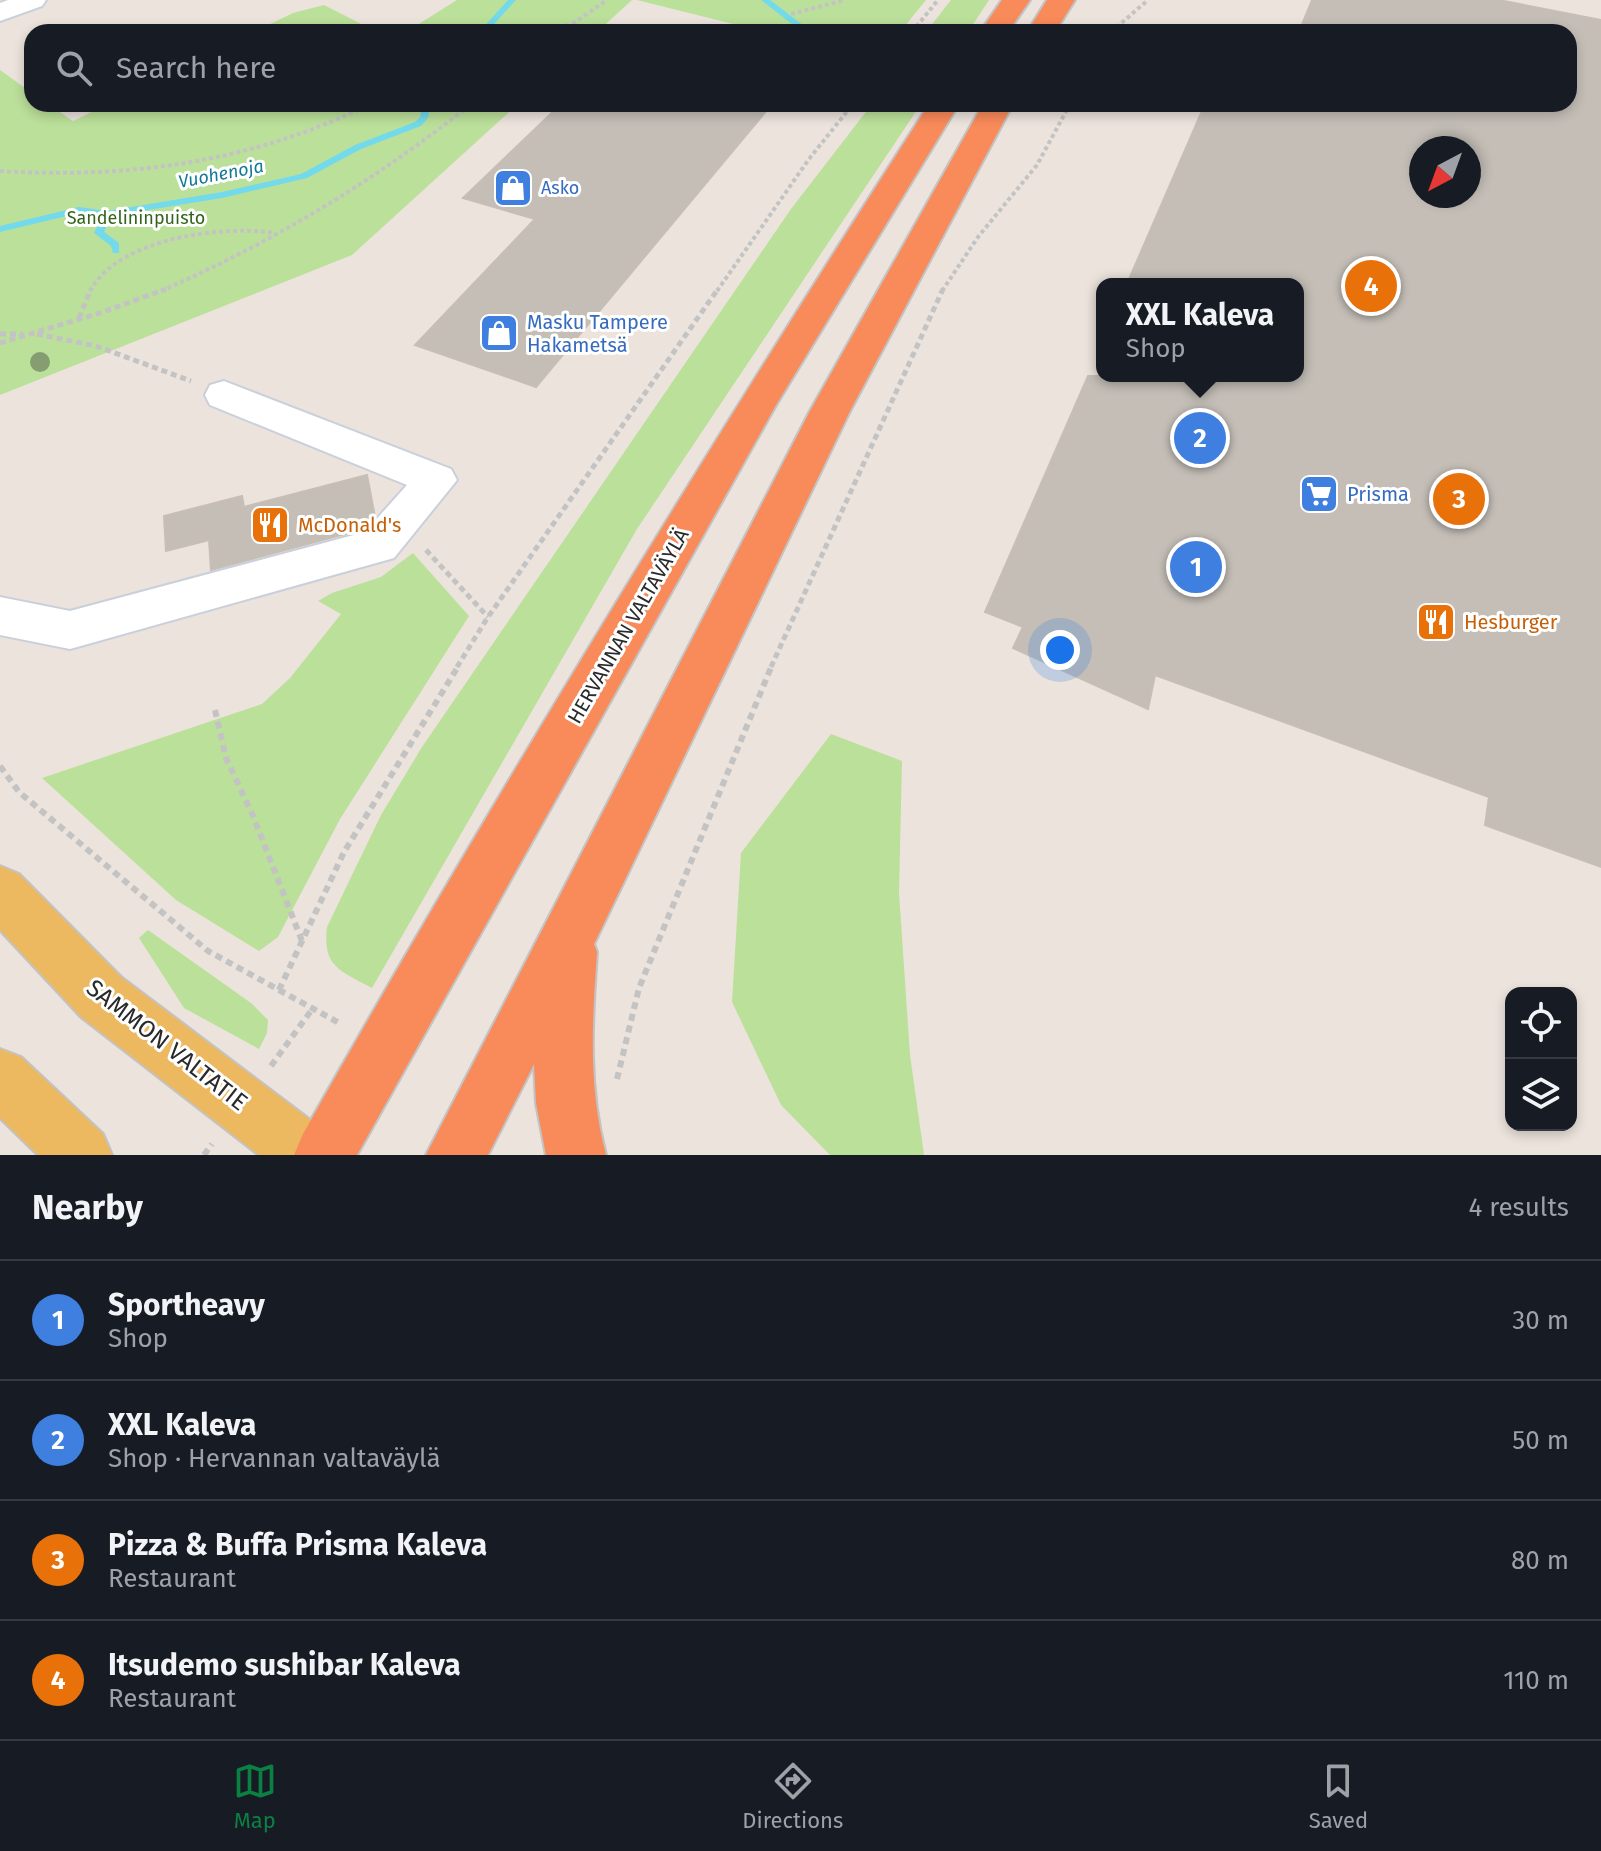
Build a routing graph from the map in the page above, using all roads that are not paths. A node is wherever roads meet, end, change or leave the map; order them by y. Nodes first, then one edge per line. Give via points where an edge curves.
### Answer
1 (32, 0) edge
2 (1016, 0) edge
3 (1061, 0) edge
4 (1, 11) edge
5 (1000, 24) edge
6 (1046, 24) edge
7 (939, 112) edge
8 (994, 112) edge
9 (224, 395) road end
10 (0, 616) edge
11 (0, 892) edge
12 (573, 929) junction
13 (0, 1078) edge
14 (82, 1155) edge
15 (308, 1155) edge
16 (324, 1155) edge
17 (456, 1155) edge
18 (576, 1155) edge

1 - 4 street
2 - 5 highway
3 - 6 highway
7 - 16 highway, HERVANNAN VALTAVÄYLÄ via 761,397
8 - 12 highway via 830,411
9 - 10 street via 436,480 379,546 70,630
11 - 15 main road, SAMMON VALTATIE via 101,997
12 - 17 highway
12 - 18 highway via 560,1049 566,1119
13 - 14 main road

